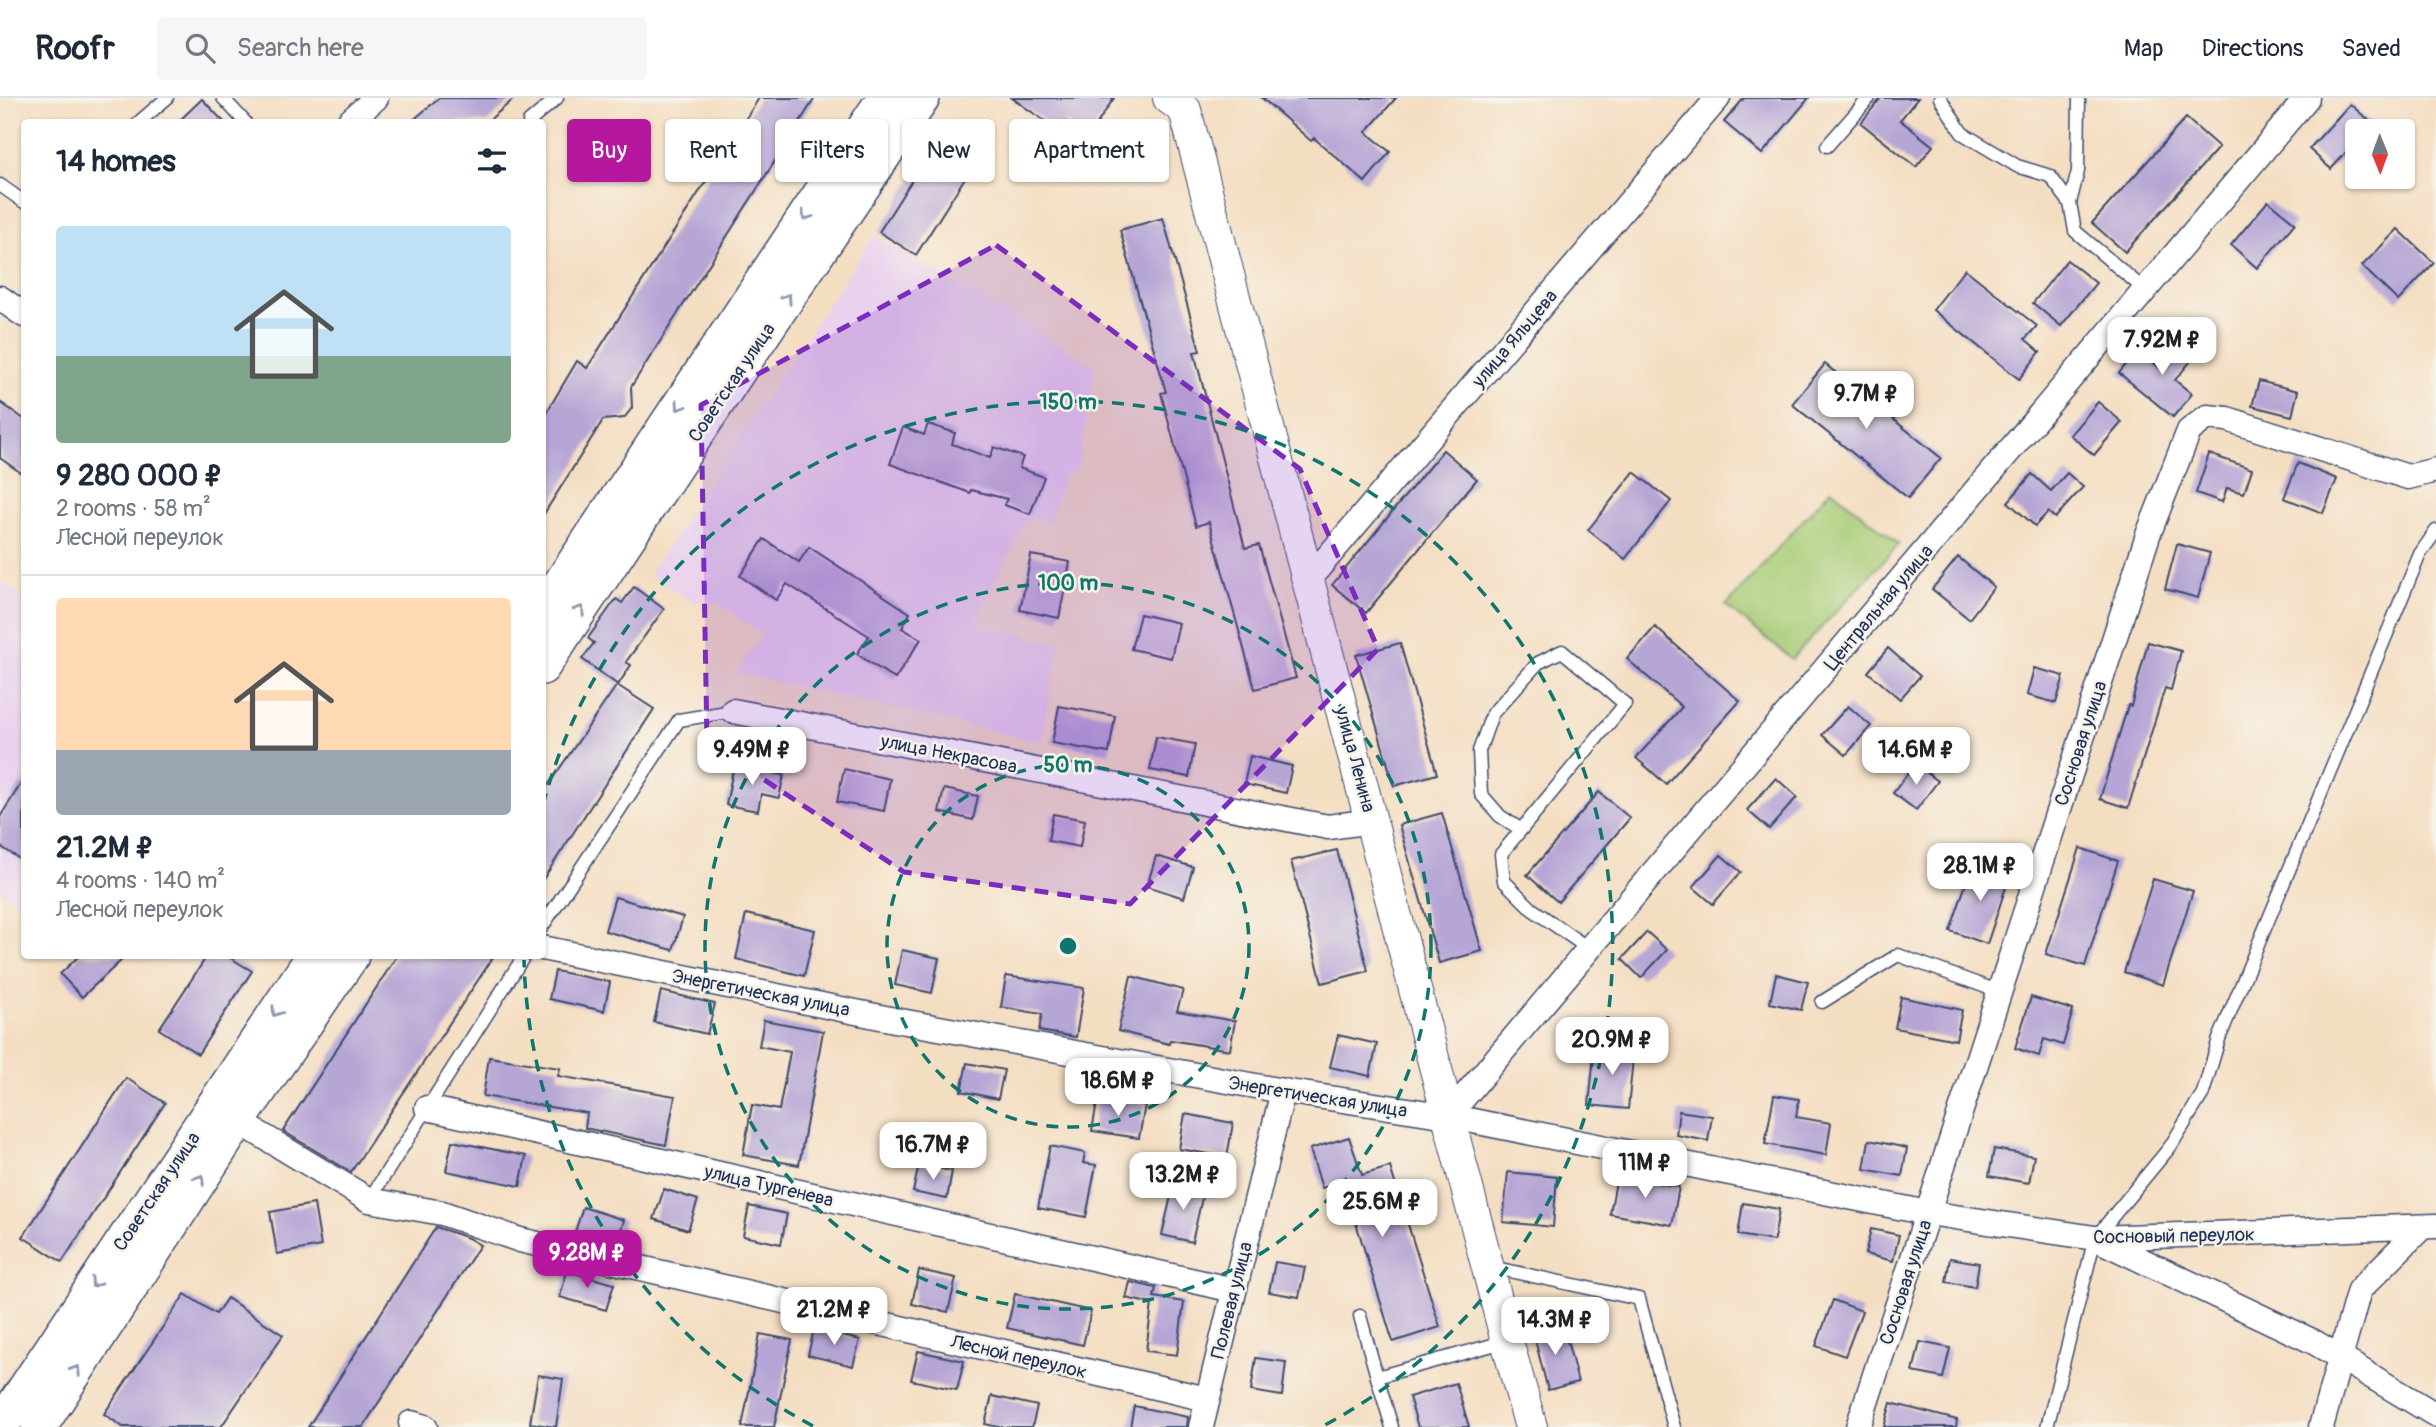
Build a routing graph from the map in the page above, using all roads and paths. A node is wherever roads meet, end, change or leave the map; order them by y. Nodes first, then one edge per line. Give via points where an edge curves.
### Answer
1 (167, 98) edge
2 (223, 98) edge
3 (376, 98) edge
4 (557, 98) edge
5 (885, 98) edge
6 (922, 98) edge
7 (1718, 98) edge
8 (1869, 98) edge
9 (1940, 98) edge
10 (2079, 98) edge
11 (2307, 98) edge
12 (1183, 102) edge
13 (142, 119) edge
14 (242, 119) edge
15 (352, 119) edge
16 (532, 119) edge
17 (1827, 146) dead end
18 (0, 185) edge
19 (21, 200) edge
20 (2070, 204) junction
21 (2145, 290) junction
22 (0, 298) edge
23 (21, 313) edge
24 (2436, 470) edge
25 (2436, 531) edge
26 (1309, 579) junction
27 (546, 606) edge
28 (546, 661) edge
29 (733, 711) joint
30 (1372, 821) junction
31 (1520, 829) junction
32 (546, 921) edge
33 (546, 949) edge
34 (1588, 949) junction
35 (312, 959) edge
36 (349, 959) edge
37 (522, 959) edge
38 (2000, 992) junction
39 (1822, 1002) dead end
40 (1283, 1091) junction
41 (427, 1108) junction
42 (1448, 1116) junction
43 (238, 1121) junction
44 (369, 1200) junction
45 (1928, 1213) junction
46 (2428, 1227) edge
47 (2095, 1238) junction
48 (1488, 1266) junction
49 (1234, 1290) junction
50 (1360, 1316) dead end
51 (1507, 1341) junction
52 (2340, 1357) junction
53 (1377, 1377) junction
54 (1207, 1399) junction
55 (2436, 1415) edge
56 (0, 1427) edge
57 (39, 1427) edge
58 (1201, 1427) edge
59 (1392, 1427) edge
60 (1531, 1427) edge
61 (1674, 1427) edge
62 (1858, 1427) edge
63 (2047, 1427) edge
64 (2321, 1427) edge

1 - 13 lane
2 - 14 lane
3 - 15 street
4 - 16 lane
5 -> 27 main road, Советская улица
28 -> 6 main road, Советская улица
7 - 26 street, улица Яльцева
8 - 17 lane
9 - 20 lane via 1962,133 2017,166 2050,176
10 - 20 lane via 2078,171
11 - 21 street, Центральная улица
12 - 26 street, улица Ленина
18 - 19 lane
20 - 21 lane via 2075,231
21 - 34 street, Центральная улица
22 - 23 street
24 - 38 street, Сосновая улица via 2408,477 2227,419 2207,417 2189,430 2148,535
25 - 47 lane via 2420,554 2219,1039 2203,1093 2171,1147
26 - 30 street, улица Ленина
29 - 30 street, улица Некрасова via 1328,827
29 - 32 lane via 679,720
30 - 42 street, улица Ленина
31 - 31 lane via 1625,704 1562,651 1538,663 1492,714 1479,751 1481,794 1500,816
31 - 34 lane via 1501,854 1504,881 1532,909
33 - 40 street, Энергетическая улица via 895,1020
34 - 42 street, Центральная улица
35 -> 56 main road, Советская улица
36 - 43 main road, Советская улица
37 - 41 lane
38 - 39 lane via 1898,954
38 - 45 street, Сосновая улица
40 - 42 street, Энергетическая улица
40 - 49 street, Полевая улица
41 - 44 lane
41 - 49 street, улица Тургенева
42 - 45 street, Энергетическая улица
42 - 48 street, улица Ленина
43 - 44 street, Лесной переулок
57 -> 43 main road, Советская улица
44 - 54 street, Лесной переулок via 443,1213 520,1240
45 - 47 street, Сосновый переулок
45 - 62 street, Сосновая улица
46 - 47 street, Сосновый переулок
46 - 52 street, Сосновый переулок via 2359,1290
47 - 52 street
47 - 63 lane
48 - 51 street, улица Ленина
48 - 61 lane via 1639,1298
49 - 54 street, Полевая улица
50 - 53 lane
51 - 53 lane
51 - 60 street, улица Ленина
52 - 55 street
52 - 64 street, Сосновый переулок
53 - 59 lane
54 - 58 street, Полевая улица

